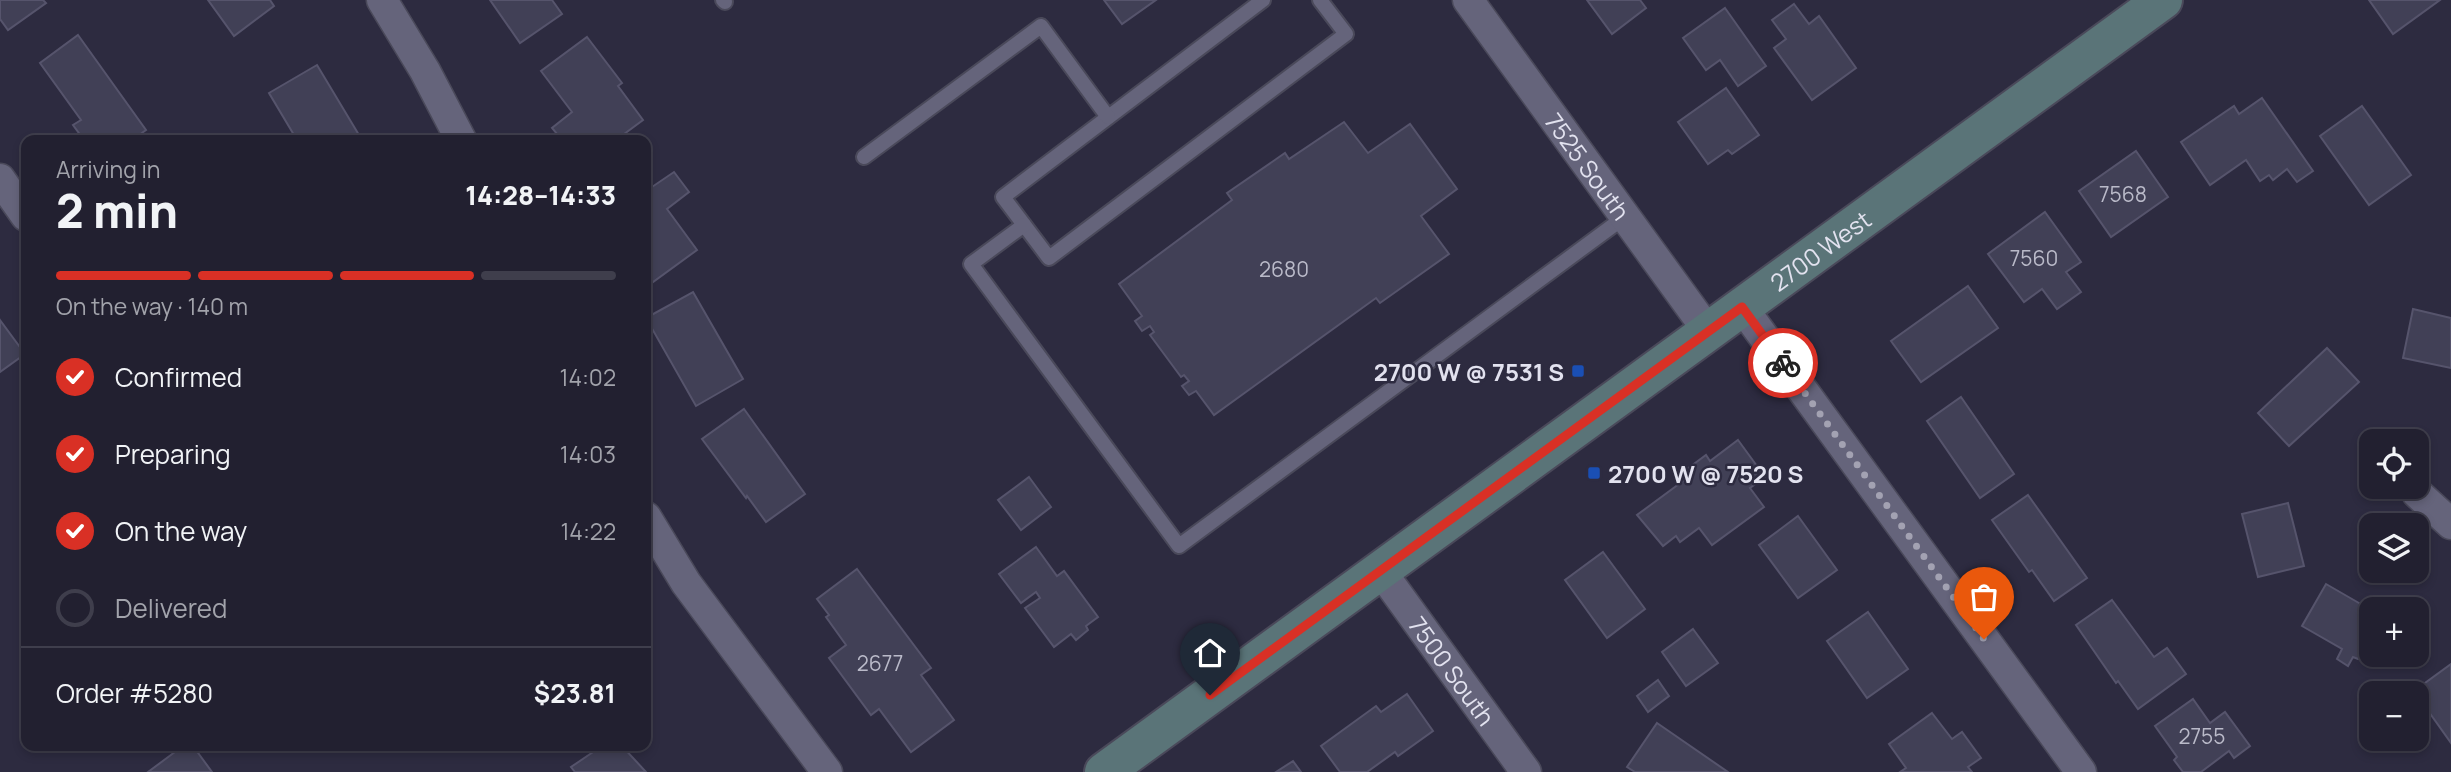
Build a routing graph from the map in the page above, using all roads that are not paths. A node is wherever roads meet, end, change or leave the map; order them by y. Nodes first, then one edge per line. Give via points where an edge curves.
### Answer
1 (382, 0) edge
2 (1263, 0) edge
3 (1320, 0) edge
4 (1468, 0) edge
5 (2163, 0) edge
6 (1108, 117) junction
7 (458, 135) edge
8 (864, 157) dead end
9 (0, 179) edge
10 (21, 209) edge
11 (1626, 216) junction
12 (1024, 225) junction
13 (1742, 307) junction
14 (1708, 331) junction
15 (2424, 499) edge
16 (2451, 524) edge
17 (651, 525) edge
18 (1380, 570) junction
19 (827, 772) edge
20 (1104, 772) edge
21 (1526, 772) edge
22 (2081, 772) edge

1 - 7 street
2 - 6 lane
3 - 12 lane via 1346,34 1049,258
4 - 11 street, 7525 South
5 - 13 main road, 2700 West
6 - 8 lane via 1041,26
6 - 12 lane via 1003,197
9 - 10 street
11 - 12 lane via 1179,546 971,264
11 - 14 street, 7525 South
13 - 14 main road, 2700 West
13 - 22 street
14 - 18 main road, 2700 West
15 - 16 street
17 - 19 street via 686,583
18 - 20 main road, 2700 West
18 - 21 street, 7500 South

